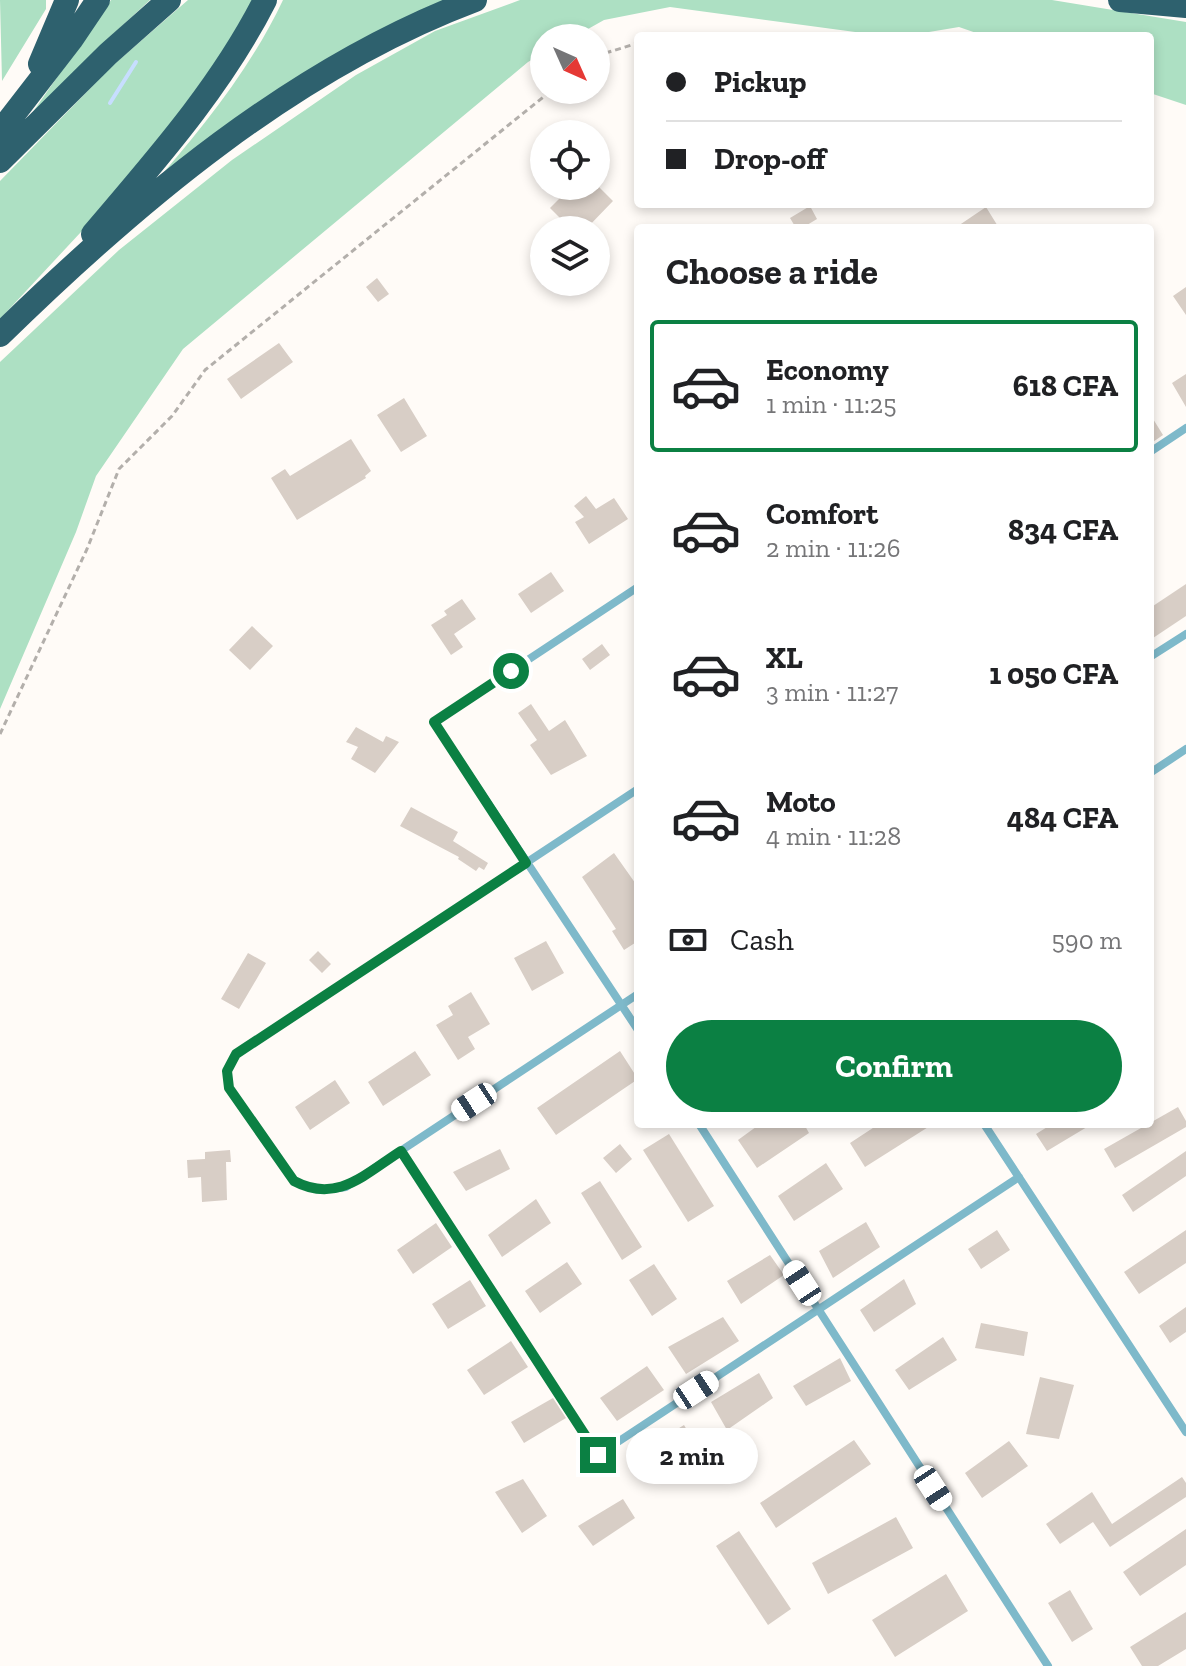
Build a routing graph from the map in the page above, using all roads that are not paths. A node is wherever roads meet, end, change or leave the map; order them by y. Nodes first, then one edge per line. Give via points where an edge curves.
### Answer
1 (67, 0) edge
2 (98, 0) edge
3 (169, 0) edge
4 (265, 0) edge
5 (475, 0) edge
6 (1120, 0) edge
7 (1176, 0) edge
8 (1186, 4) edge
9 (19, 108) junction
10 (0, 132) edge
11 (0, 161) edge
12 (39, 297) junction
13 (0, 335) edge
14 (1186, 428) edge
15 (1154, 449) edge
16 (634, 590) edge
17 (1186, 634) edge
18 (1154, 654) edge
19 (1186, 749) edge
20 (1154, 770) edge
21 (634, 792) edge
22 (526, 863) junction
23 (634, 997) edge
24 (622, 1005) junction
25 (634, 1024) edge
26 (702, 1128) edge
27 (987, 1128) edge
28 (401, 1151) junction
29 (1019, 1177) junction
30 (819, 1309) junction
31 (1186, 1432) edge
32 (1048, 1666) edge

1 - 9 highway
2 - 9 highway
3 - 11 highway
4 - 12 highway via 215,83 174,137
5 - 12 highway via 425,19 289,94 145,205
6 - 8 highway
7 - 8 highway
9 - 10 highway
12 - 13 highway
14 - 15 lane
16 - 22 lane via 434,722
17 - 18 lane
19 - 20 lane
21 - 22 lane
22 - 24 lane
22 - 28 lane via 236,1054 227,1071 229,1088 294,1181 306,1188 346,1187
23 - 24 lane
24 - 25 lane
24 - 28 lane
26 - 30 lane
27 - 29 lane
28 - 30 lane via 598,1455
29 - 30 lane
29 - 31 lane
30 - 32 lane

